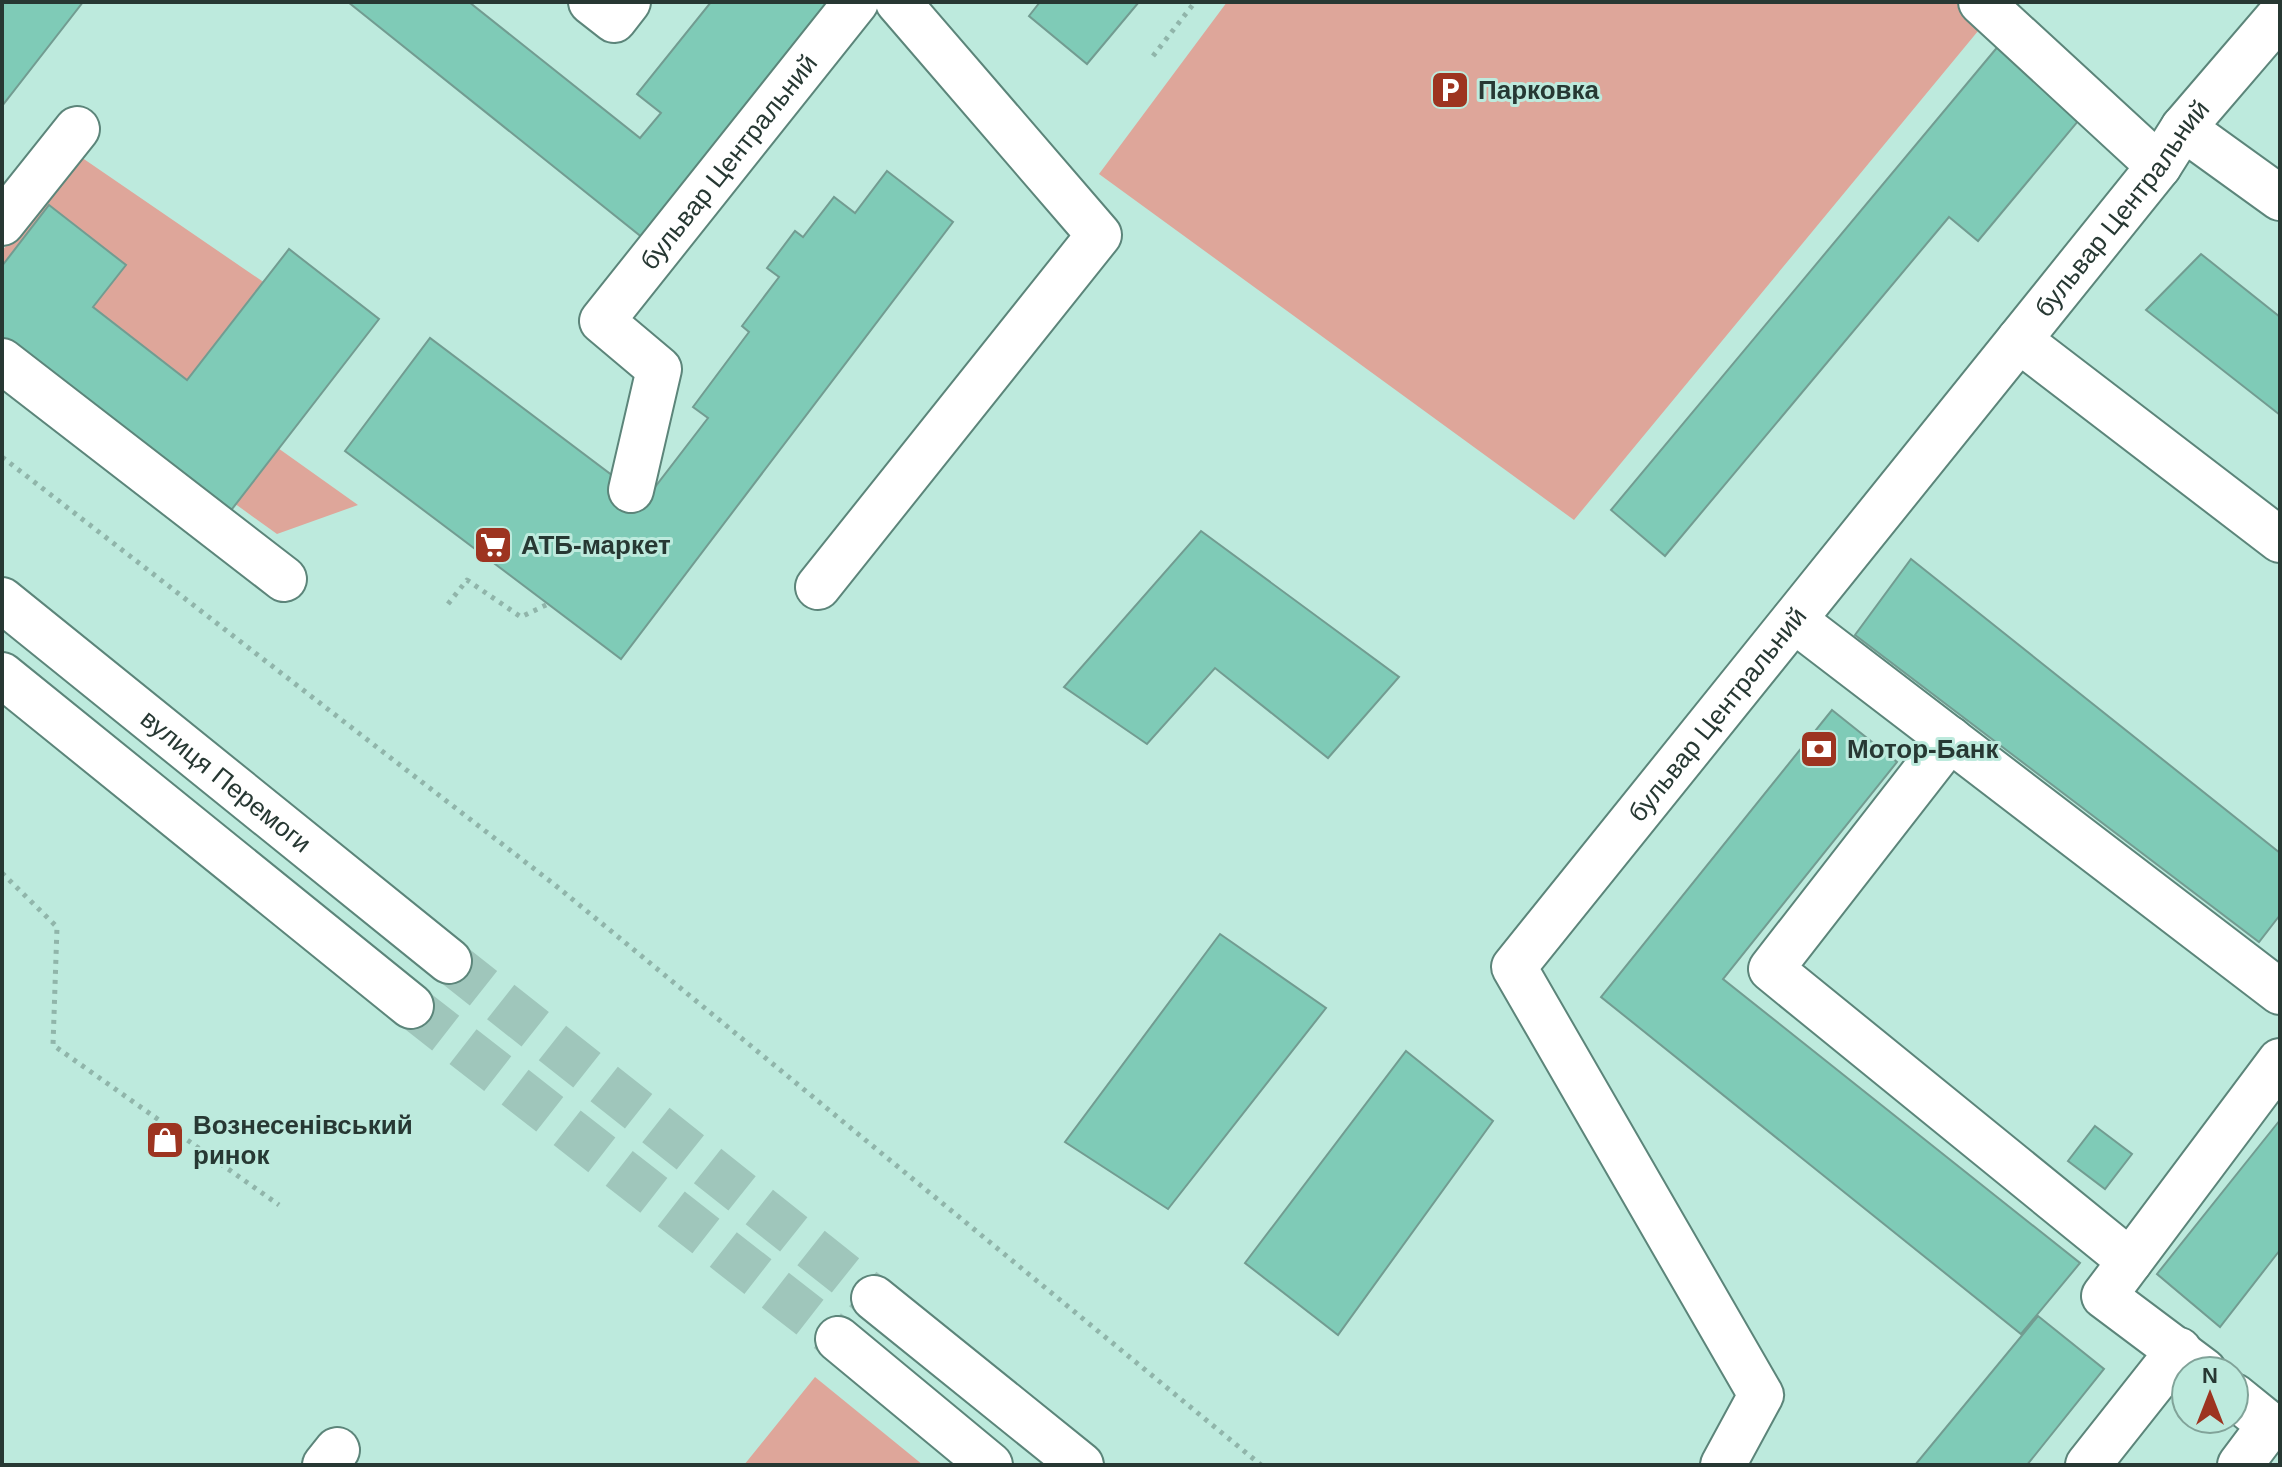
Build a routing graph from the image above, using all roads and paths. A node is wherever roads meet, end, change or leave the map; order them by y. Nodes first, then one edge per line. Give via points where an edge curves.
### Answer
1 (591, 2) edge
2 (628, 2) edge
3 (856, 2) edge
4 (898, 2) edge
5 (1195, 2) edge
6 (1981, 2) edge
7 (2280, 15) edge
8 (1153, 56) dead end
9 (2183, 128) junction
10 (77, 129) dead end
11 (2159, 166) junction
12 (2280, 198) edge
13 (2, 223) edge
14 (2019, 340) junction
15 (2, 361) edge
16 (2, 457) edge
17 (631, 490) dead end
18 (2280, 540) edge
19 (284, 579) dead end
20 (818, 587) dead end
21 (2, 600) edge
22 (448, 604) dead end
23 (548, 604) dead end
24 (1794, 620) junction
25 (2, 675) edge
26 (1950, 739) junction
27 (2, 873) edge
28 (449, 961) tunnel mouth
29 (2280, 992) edge
30 (411, 1006) tunnel mouth
31 (2280, 1061) edge
32 (279, 1205) dead end
33 (2130, 1261) junction
34 (874, 1298) tunnel mouth
35 (838, 1339) tunnel mouth
36 (2184, 1355) edge
37 (2170, 1383) edge
38 (2250, 1405) edge
39 (2275, 1419) edge
40 (990, 1465) edge
41 (1081, 1465) edge
42 (1261, 1465) edge
43 (1723, 1465) edge
44 (2088, 1465) edge
45 (2240, 1465) edge

1 - 2 street via 614,20
3 - 17 street, бульвар Центральний via 602,321 659,369
4 - 20 street via 1099,235
5 - 8 path
6 - 11 street
7 - 9 street, бульвар Центральний
9 - 11 street, бульвар Центральний
9 - 12 street
10 - 13 street
11 - 14 street, бульвар Центральний
14 - 18 street
14 - 24 street, бульвар Центральний
15 - 19 street
16 - 42 path via 555,885
21 - 28 street, вулиця Перемоги
22 - 23 path via 467,580 521,617
24 - 26 street
24 - 43 street, бульвар Центральний via 1514,967 1761,1395
25 - 30 street
26 - 29 street
26 - 33 street via 1771,969
27 - 32 path via 57,927 53,1045
31 - 33 street
33 - 36 street via 2104,1296
34 - 41 street
35 - 40 street
37 - 44 street
38 - 39 street
39 - 45 street

